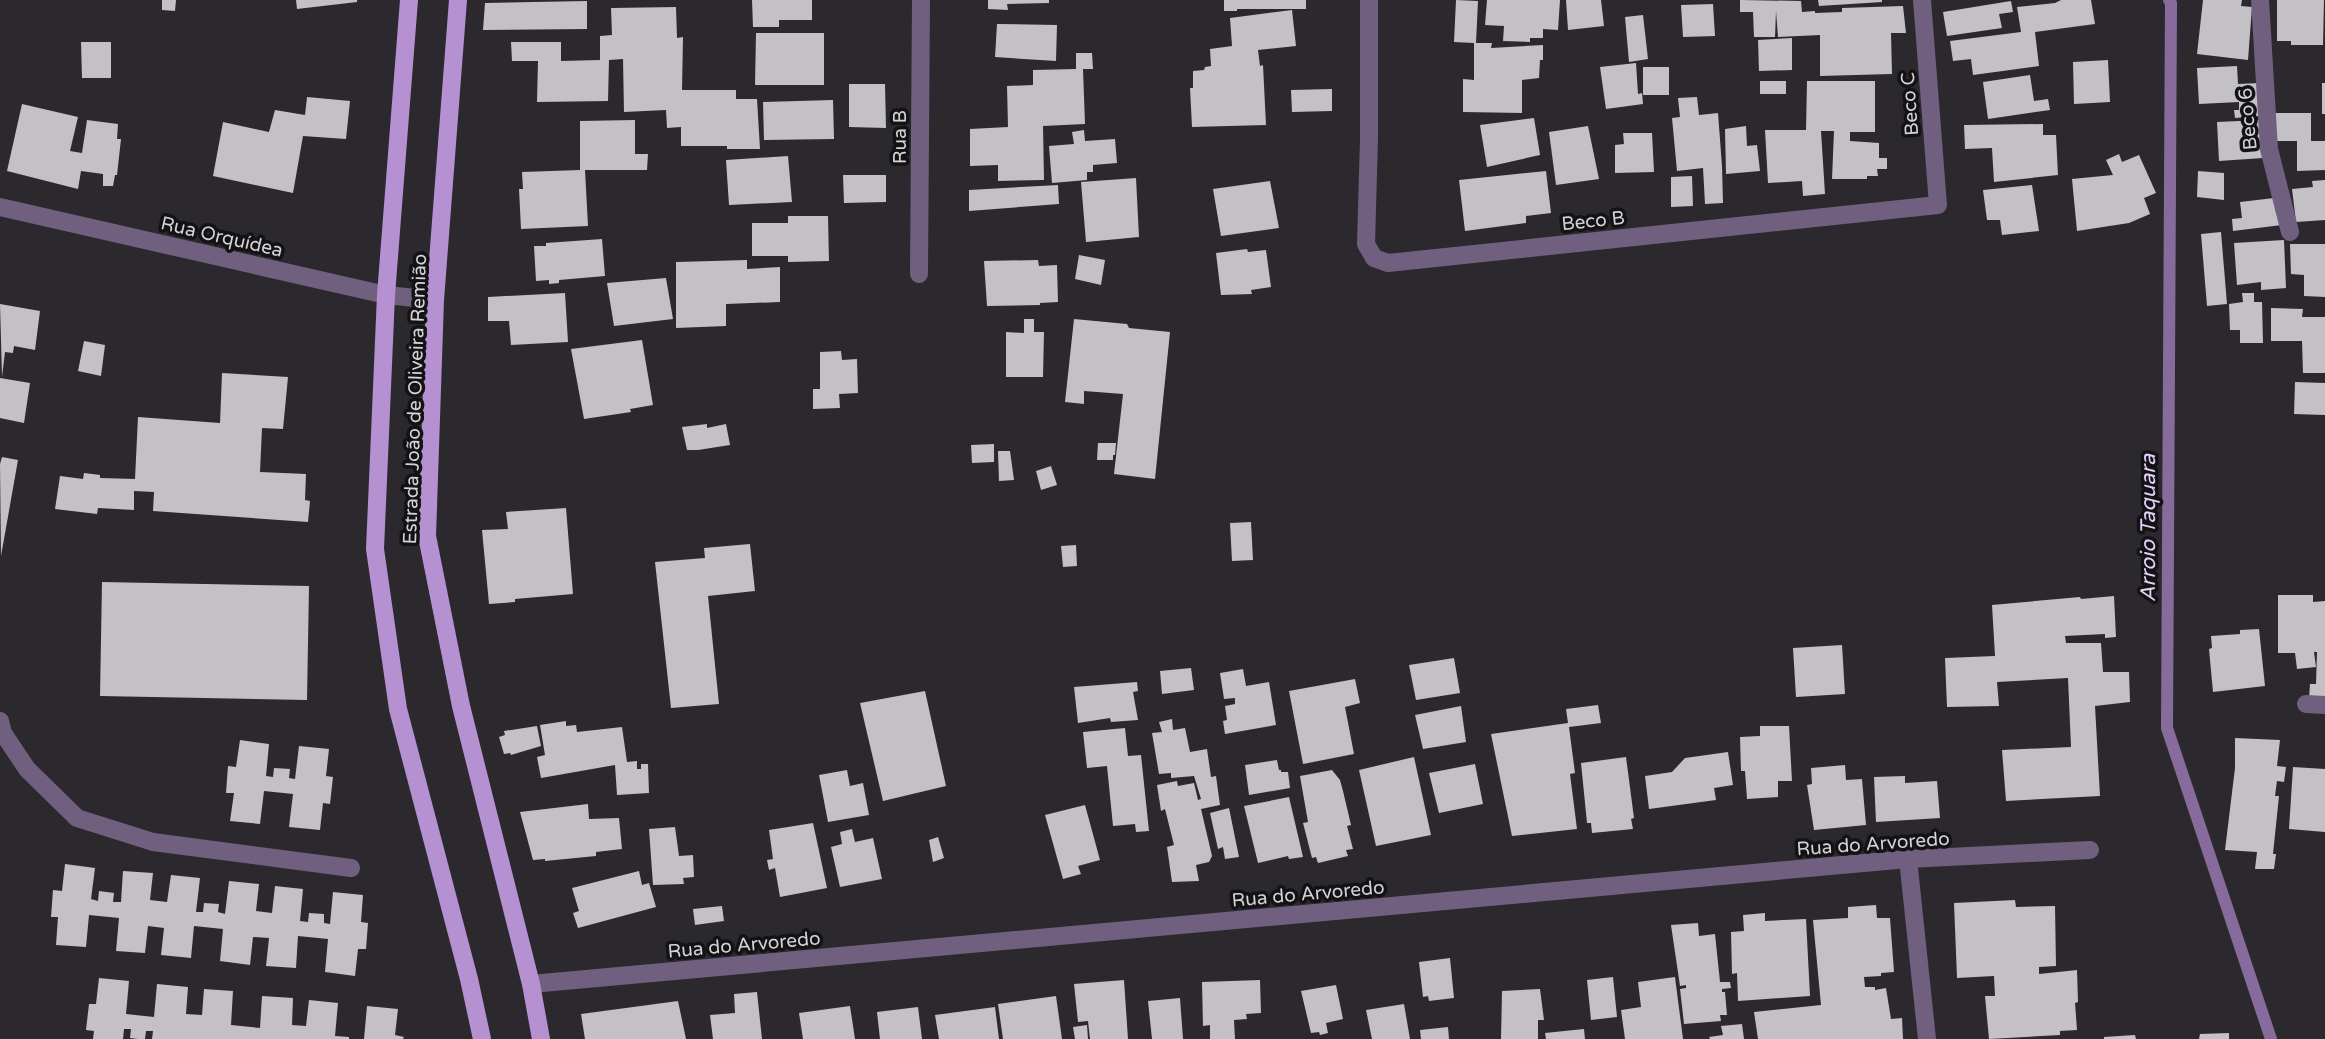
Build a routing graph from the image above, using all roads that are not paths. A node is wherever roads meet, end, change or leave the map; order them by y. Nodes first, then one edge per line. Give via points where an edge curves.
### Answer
1 (409, 0) edge
2 (458, 0) edge
3 (921, 0) edge
4 (1369, 0) edge
5 (1922, 0) edge
6 (2260, 0) edge
7 (1938, 205) joint
8 (0, 207) edge
9 (2290, 232) dead end
10 (919, 274) dead end
11 (386, 295) junction
12 (435, 300) junction
13 (2306, 704) dead end
14 (2325, 705) edge
15 (0, 721) edge
16 (2090, 850) dead end
17 (1908, 859) junction
18 (351, 868) dead end
19 (531, 984) junction
20 (482, 1039) edge
21 (541, 1039) edge
22 (1927, 1039) edge

1 - 11 main road, Estrada João de Oliveira Remião
2 - 12 main road, Estrada João de Oliveira Remião
3 - 10 street, Rua B
4 - 7 street, Beco B via 1366,244 1374,258 1388,262
5 - 7 street, Beco C
6 - 9 street, Beco 6 via 2269,149
8 - 11 street, Rua Orquídea
11 - 12 street, Rua Orquídea
11 - 20 main road, Estrada João de Oliveira Remião via 375,550 398,709
12 - 19 main road, Estrada João de Oliveira Remião via 427,536 461,706
13 - 14 street
15 - 18 street via 27,769 77,818 153,842
16 - 17 street, Rua do Arvoredo
17 - 19 street, Rua do Arvoredo
17 - 22 street
19 - 21 main road, Estrada João de Oliveira Remião

